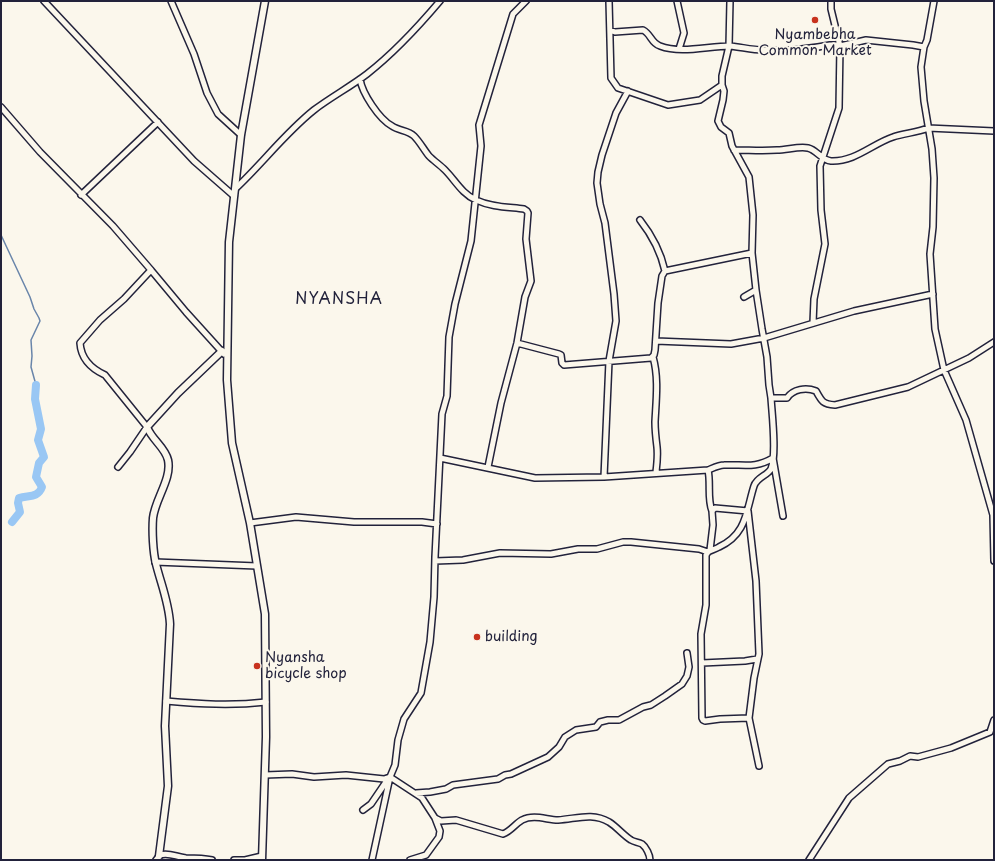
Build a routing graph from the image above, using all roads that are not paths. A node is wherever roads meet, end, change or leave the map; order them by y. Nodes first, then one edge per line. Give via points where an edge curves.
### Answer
1 (44, 1) edge
2 (171, 1) edge
3 (265, 1) edge
4 (440, 1) edge
5 (526, 1) edge
6 (609, 1) edge
7 (677, 1) edge
8 (730, 1) edge
9 (831, 1) edge
10 (934, 1) edge
11 (610, 30) junction
12 (729, 46) junction
13 (840, 46) junction
14 (924, 47) junction
15 (679, 49) junction
16 (360, 79) junction
17 (722, 85) junction
18 (628, 91) junction
19 (1, 107) edge
20 (158, 122) junction
21 (928, 128) junction
22 (994, 131) edge
23 (241, 134) junction
24 (734, 150) junction
25 (822, 158) junction
26 (235, 190) junction
27 (81, 194) junction
28 (234, 196) junction
29 (475, 200) junction
30 (640, 220) dead end
31 (752, 253) junction
32 (151, 270) junction
33 (664, 271) junction
34 (756, 290) junction
35 (933, 294) junction
36 (744, 297) dead end
37 (813, 323) junction
38 (764, 338) junction
39 (656, 341) junction
40 (994, 342) edge
41 (517, 343) junction
42 (222, 351) junction
43 (653, 357) junction
44 (228, 358) junction
45 (609, 361) junction
46 (944, 370) junction
47 (771, 398) junction
48 (148, 427) junction
49 (440, 458) junction
50 (773, 458) junction
51 (118, 467) dead end
52 (488, 467) junction
53 (708, 470) junction
54 (656, 472) junction
55 (604, 477) junction
56 (712, 511) junction
57 (748, 511) junction
58 (784, 516) dead end
59 (250, 523) junction
60 (437, 524) junction
61 (709, 551) junction
62 (434, 561) junction
63 (994, 561) edge
64 (155, 562) junction
65 (257, 566) junction
66 (687, 653) dead end
67 (757, 659) junction
68 (702, 664) junction
69 (166, 701) junction
70 (266, 702) junction
71 (749, 718) junction
72 (994, 720) edge
73 (759, 766) dead end
74 (264, 775) junction
75 (390, 776) junction
76 (416, 793) junction
77 (363, 810) dead end
78 (436, 818) junction
79 (157, 858) edge
80 (262, 858) edge
81 (212, 860) edge
82 (234, 860) edge
83 (245, 860) edge
84 (372, 860) edge
85 (410, 860) edge
86 (650, 860) edge
87 (809, 860) edge

1 - 20 street
2 - 23 street via 194,54 207,93 218,114
3 - 23 street
4 - 16 street via 414,32
5 - 29 street via 513,14 479,125 481,146
6 - 11 street
7 - 15 street via 684,33
8 - 12 street
9 - 13 street
10 - 14 street
11 - 15 street via 643,30 656,44
11 - 18 street via 611,78 618,88
12 - 13 street via 789,51
12 - 15 street
12 - 17 street
13 - 14 street via 866,40
13 - 25 street via 840,108
14 - 21 street via 921,67
16 - 26 street via 308,116
16 - 29 street via 372,104 385,121 414,136 463,191
17 - 18 street via 700,100 668,105
17 - 24 street via 724,91 718,121 729,133
18 - 45 street via 616,113 602,155 598,178 616,320
19 - 27 street
20 - 27 street
20 - 28 street via 194,161
21 - 22 street
21 - 25 street via 894,136 850,158 830,161
21 - 35 street via 934,178 930,254
23 - 26 street
24 - 25 street via 806,148
24 - 31 street via 749,177 753,215
25 - 37 street via 821,210 825,244 814,299
26 - 28 street
27 - 32 street
28 - 44 street via 229,242
29 - 41 street via 491,205 524,209 528,213 526,239 532,281 523,303
29 - 49 street via 471,241 455,304 450,337
30 - 33 street via 660,255
31 - 33 street
31 - 34 street
32 - 42 street
32 - 48 street via 100,320 80,344 90,365 106,375
33 - 39 street via 658,303
34 - 36 street
34 - 38 street
35 - 37 street
35 - 46 street via 935,329
37 - 38 street
38 - 39 street via 731,344
38 - 47 street
39 - 43 street
40 - 46 street
41 - 45 street via 559,354 564,365
41 - 52 street
42 - 44 street
42 - 48 street via 178,393
43 - 45 street
43 - 54 street via 656,366 657,395
44 - 59 street via 227,384 232,443
45 - 55 street
46 - 47 street via 908,387 836,404 826,404 816,391 811,389 795,391 787,398
46 - 63 street via 966,420 993,515
47 - 50 street
48 - 51 street
48 - 64 street via 166,453 169,468 153,517
49 - 52 street
49 - 60 street
50 - 53 street via 763,464 722,465
50 - 57 street via 771,468 755,484
50 - 58 street
52 - 55 street via 535,478
53 - 54 street
53 - 56 street
54 - 55 street
56 - 57 street via 715,508
56 - 61 street via 713,525
57 - 61 street via 746,520 737,533 720,547
57 - 67 street via 756,582 759,654
59 - 60 street via 296,517 354,522
59 - 65 street
60 - 62 street
61 - 62 street via 623,542 597,549 550,554 500,553 462,560
61 - 68 street via 706,605 701,634
62 - 75 street via 430,642 421,693 404,719 395,765
64 - 65 street
64 - 69 street via 170,614
65 - 70 street via 265,614
66 - 76 street via 688,671 684,681 651,705 619,720 608,720 600,722 596,727 576,730 565,737 560,746 548,757 498,779
67 - 68 street
67 - 71 street
68 - 71 street via 702,720
69 - 70 street via 241,705
69 - 79 street via 168,786
70 - 74 street
71 - 73 street
72 - 87 street via 990,732 982,736 952,748 910,756 888,764 849,798
74 - 75 street via 346,775 384,779
74 - 80 street
75 - 76 street
75 - 77 street via 371,804
75 - 84 street
76 - 78 street
78 - 85 street via 439,837 426,855
78 - 86 street via 441,821 456,820 503,834 529,818 558,820 581,816 593,817 609,822 631,841 642,845 650,855
79 - 81 street via 169,854
80 - 83 street
82 - 83 street

